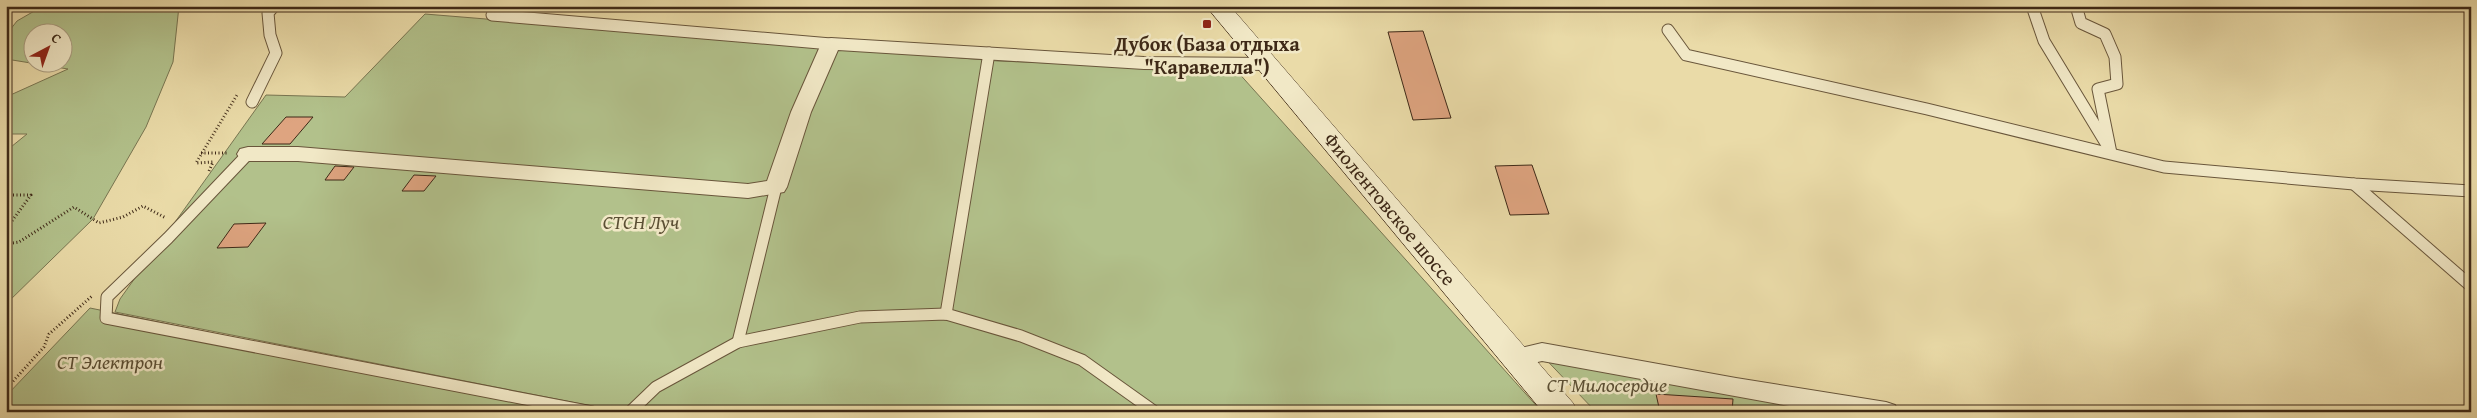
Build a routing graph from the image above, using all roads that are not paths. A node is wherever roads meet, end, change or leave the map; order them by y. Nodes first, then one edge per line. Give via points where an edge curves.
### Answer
1 (274, 6) edge
2 (1217, 6) edge
3 (2032, 6) edge
4 (2076, 6) edge
5 (492, 15) dead end
6 (1668, 30) dead end
7 (831, 44) junction
8 (989, 53) junction
9 (1268, 64) junction
10 (252, 102) dead end
11 (2111, 152) junction
12 (239, 153) joint
13 (2354, 184) junction
14 (776, 187) junction
15 (2471, 191) edge
16 (2471, 286) edge
17 (946, 314) junction
18 (738, 342) junction
19 (1517, 358) junction
20 (1859, 410) edge
21 (592, 412) edge
22 (630, 412) edge
23 (1155, 412) edge
24 (1562, 412) edge
25 (1886, 412) edge

1 - 10 lane via 268,13 276,53
2 - 9 main road, Фиолентовское шоссе
3 - 11 lane via 2044,41
4 - 11 lane via 2081,23 2105,34 2115,57 2117,84 2098,89
5 - 7 lane
6 - 11 lane via 1686,54
7 - 8 street
7 - 14 street via 801,112
8 - 9 street via 1144,63
8 - 17 lane
9 - 19 main road, Фиолентовское шоссе
11 - 13 lane via 2164,167
12 - 14 street via 298,154 748,191
12 - 21 lane via 168,238 107,297 106,318
13 - 15 lane
13 - 16 lane
14 - 18 lane
17 - 18 lane via 860,318
17 - 23 lane via 1021,336 1082,360
18 - 22 lane via 656,388
19 - 20 street via 1542,352
19 - 24 main road, Фиолентовское шоссе
20 - 25 street

